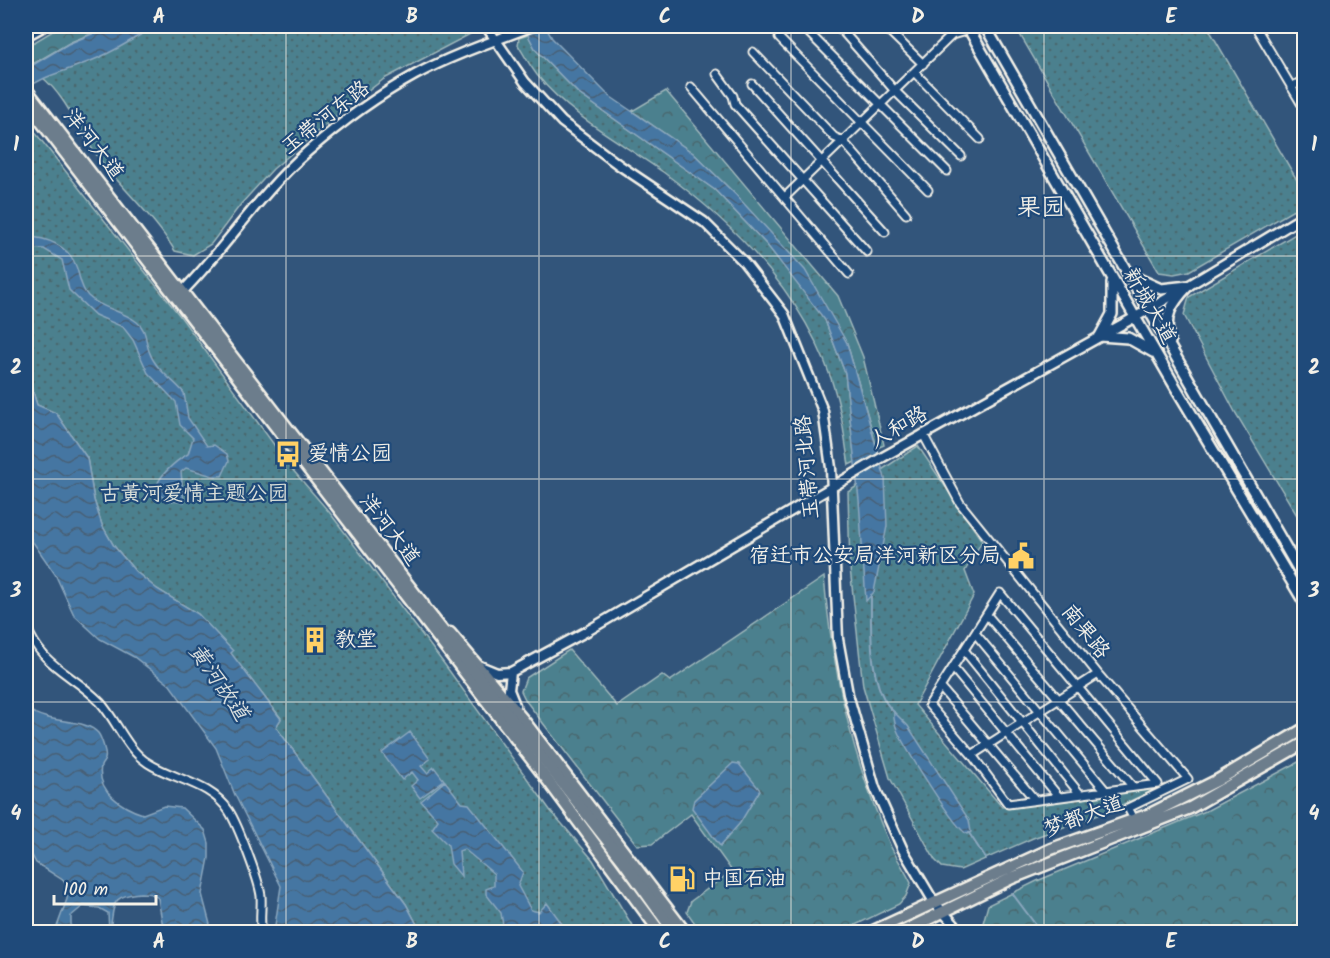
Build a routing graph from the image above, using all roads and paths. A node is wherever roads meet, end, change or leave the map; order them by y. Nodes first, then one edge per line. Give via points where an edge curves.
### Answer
1 (44, 26) edge
2 (486, 26) edge
3 (533, 26) edge
4 (802, 26) edge
5 (838, 26) edge
6 (884, 26) edge
7 (985, 26) edge
8 (1255, 26) edge
9 (971, 27) edge
10 (26, 36) edge
11 (779, 38) dead end
12 (493, 40) junction
13 (753, 52) dead end
14 (923, 64) junction
15 (914, 72) junction
16 (717, 74) dead end
17 (1305, 80) edge
18 (752, 84) dead end
19 (691, 87) dead end
20 (1291, 87) junction
21 (26, 89) edge
22 (895, 91) junction
23 (26, 102) edge
24 (880, 105) junction
25 (1305, 108) edge
26 (861, 124) junction
27 (980, 139) dead end
28 (843, 141) junction
29 (961, 156) dead end
30 (822, 161) junction
31 (947, 171) dead end
32 (802, 181) junction
33 (928, 190) dead end
34 (785, 197) junction
35 (906, 214) dead end
36 (1305, 216) edge
37 (885, 232) dead end
38 (867, 252) dead end
39 (1121, 262) junction
40 (1109, 273) junction
41 (1127, 273) junction
42 (849, 274) dead end
43 (1188, 286) junction
44 (182, 292) junction
45 (1148, 310) junction
46 (1135, 317) junction
47 (1100, 336) junction
48 (1173, 352) junction
49 (1157, 356) junction
50 (1179, 363) junction
51 (1166, 371) junction
52 (923, 434) junction
53 (831, 488) junction
54 (1305, 579) edge
55 (1305, 602) edge
56 (987, 615) junction
57 (26, 625) edge
58 (975, 633) junction
59 (964, 650) junction
60 (473, 665) junction
61 (953, 668) junction
62 (511, 672) junction
63 (1098, 674) junction
64 (941, 688) junction
65 (1078, 688) junction
66 (1059, 700) junction
67 (1040, 712) junction
68 (520, 716) junction
69 (1024, 722) junction
70 (1305, 729) edge
71 (1006, 734) junction
72 (1305, 743) edge
73 (989, 744) junction
74 (972, 755) junction
75 (1133, 787) junction
76 (1106, 791) junction
77 (1080, 794) junction
78 (1059, 797) junction
79 (1035, 800) junction
80 (1134, 819) junction
81 (934, 902) junction
82 (943, 912) junction
83 (262, 933) edge
84 (660, 933) edge
85 (674, 933) edge
86 (685, 933) edge
87 (871, 933) edge
88 (902, 933) edge
89 (962, 933) edge

1 - 10 street
2 - 12 street, 玉带河北路
3 - 12 street, 玉带河东路
4 - 24 street
5 - 22 street
6 - 14 street
7 - 39 main road, 新城大道
8 - 20 street
9 - 14 street via 952,35
9 - 40 main road, 新城大道
11 - 26 street
12 - 44 street, 玉带河东路 via 414,75 306,153 246,215 207,267
12 - 53 street, 玉带河北路 via 562,122 704,222 743,261 784,314 823,411
13 - 28 street via 834,137
14 - 15 street
15 - 22 street
15 - 27 street
16 - 32 street via 735,104
17 - 20 street
18 - 30 street
19 - 34 street
20 - 25 street
21 - 44 main road, 洋河大道
22 - 24 street
22 - 29 street
23 - 84 main road, 洋河大道 via 542,773
24 - 26 street
24 - 31 street
26 - 28 street
26 - 33 street
28 - 30 street
28 - 35 street
30 - 32 street
30 - 37 street
32 - 34 street
32 - 38 street
34 - 42 street
36 - 43 street, 人和路
39 - 40 main road
39 - 41 main road, 新城大道
40 - 46 main road, 新城大道
40 - 47 main road via 1112,314
41 - 43 main road via 1161,289
41 - 45 main road, 新城大道
43 - 45 street, 人和路
43 - 48 main road via 1173,302 1167,317 1167,335
44 - 60 main road, 洋河大道
45 - 46 street, 人和路
45 - 48 main road, 新城大道
46 - 47 street, 人和路
46 - 49 main road, 新城大道
47 - 49 main road via 1128,338
47 - 52 street, 人和路
48 - 50 main road, 新城大道
49 - 51 main road, 新城大道
50 - 51 main road
50 - 54 main road, 新城大道
51 - 55 main road, 新城大道
52 - 53 street, 人和路
52 - 63 street, 南果路 via 960,503
53 - 62 street, 人和路
53 - 81 street, 玉带河北路 via 838,639 848,694 876,788 903,850
56 - 58 street
56 - 65 street via 1000,593
56 - 66 street
57 - 83 street via 45,659 101,703 146,762 222,801 257,877
58 - 59 street
58 - 67 street
59 - 61 street
59 - 69 street
60 - 62 street via 497,673
60 - 68 main road
60 - 85 main road
61 - 64 street
61 - 71 street
62 - 68 street via 509,693
63 - 65 street
63 - 80 street, 南果路 via 1188,779 1128,808
64 - 73 street
64 - 74 street via 929,705
65 - 66 street
65 - 75 street via 1158,784
66 - 67 street
66 - 75 street
67 - 69 street
67 - 76 street
68 - 86 main road
69 - 71 street
69 - 77 street
70 - 80 main road, 梦都大道 via 1218,780
71 - 73 street
71 - 78 street
72 - 82 main road, 梦都大道 via 1190,808 1056,860
73 - 74 street
73 - 79 street
74 - 79 street via 1008,804
75 - 76 street
76 - 77 street
77 - 78 street
78 - 79 street
80 - 81 main road, 梦都大道 via 1051,849
81 - 82 street, 玉带河北路
81 - 87 main road, 梦都大道
82 - 88 main road, 梦都大道
82 - 89 street, 玉带河北路

